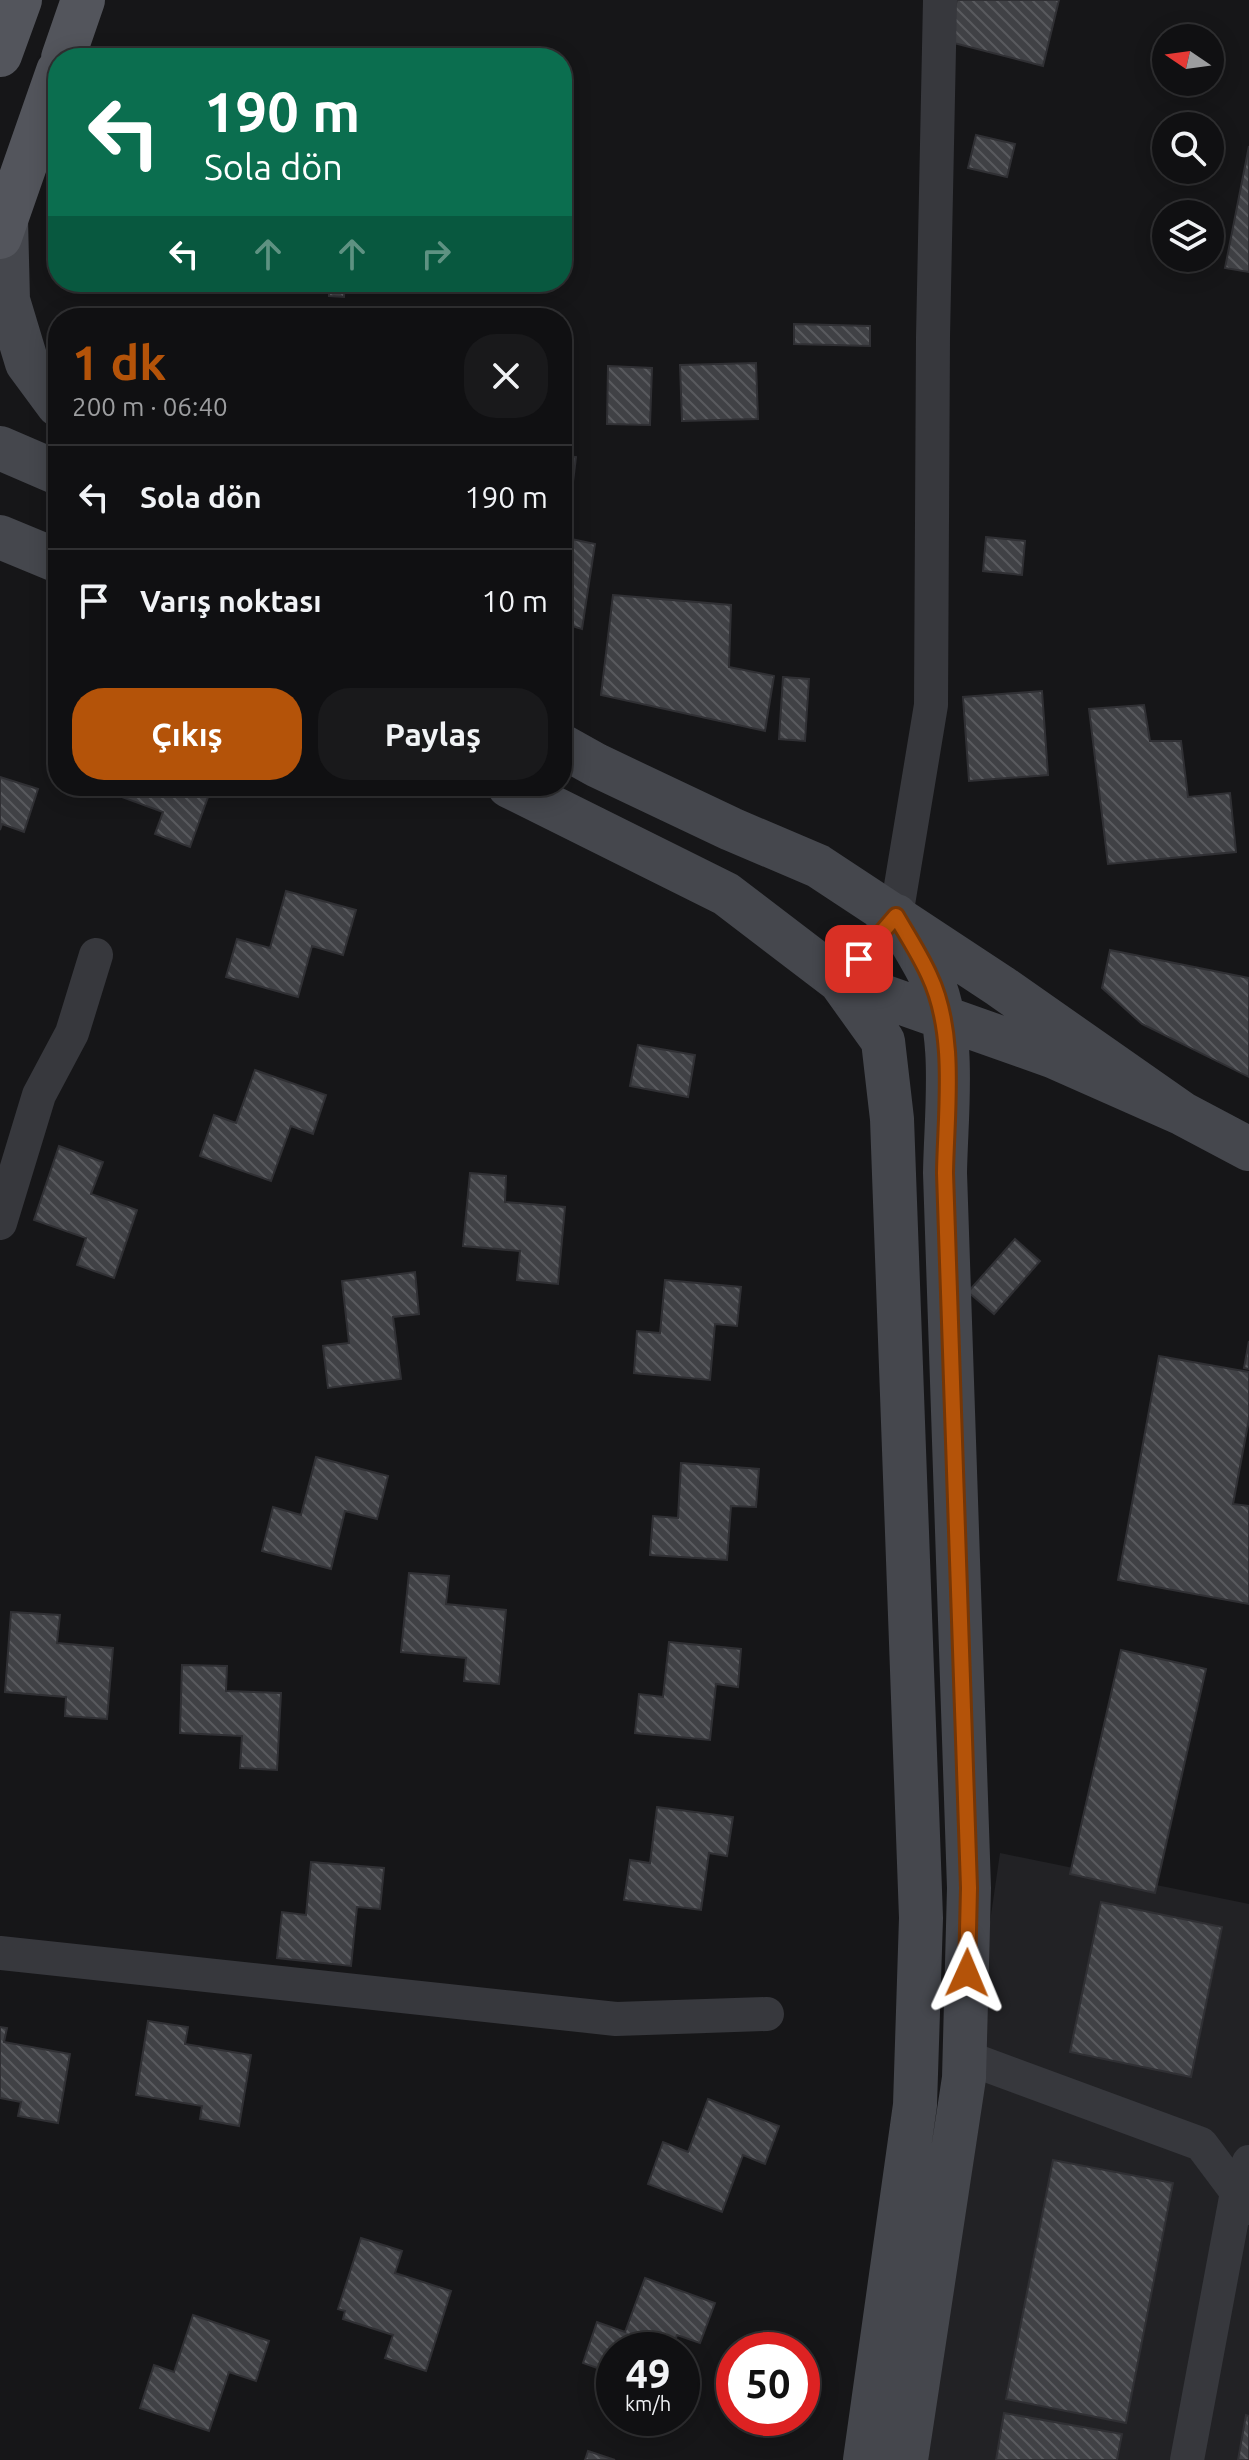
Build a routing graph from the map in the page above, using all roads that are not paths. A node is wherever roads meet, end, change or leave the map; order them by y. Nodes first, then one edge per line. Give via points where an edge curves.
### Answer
1 (20, 0) edge
2 (83, 0) edge
3 (940, 0) edge
4 (66, 48) edge
5 (0, 55) edge
6 (48, 100) edge
7 (3, 229) edge
8 (48, 391) edge
9 (0, 448) edge
10 (48, 469) edge
11 (0, 537) edge
12 (48, 557) edge
13 (572, 752) edge
14 (529, 796) edge
15 (896, 916) junction
16 (96, 955) dead end
17 (840, 981) junction
18 (943, 1019) junction
19 (1183, 1114) junction
20 (1249, 1149) edge
21 (0, 1223) edge
22 (0, 1953) edge
23 (767, 2014) dead end
24 (965, 2057) junction
25 (1245, 2187) edge
26 (865, 2460) edge
27 (906, 2460) edge
28 (1187, 2460) edge

1 - 5 main road
2 - 4 main road
3 - 15 street via 931,705
6 - 7 main road
7 - 8 main road via 8,300 27,363
9 - 10 main road
11 - 12 main road
13 - 15 main road via 818,866
14 - 17 main road via 726,894
15 - 17 street
15 - 18 main road via 930,977
15 - 19 main road
16 - 21 street via 72,1033 39,1095
17 - 18 main road
17 - 26 main road via 883,1041 892,1119 921,1918 915,2105
18 - 19 main road via 1052,1056
18 - 24 main road via 969,1888
19 - 20 main road
22 - 23 street via 616,2019
24 - 25 street via 1201,2144
24 - 27 main road
25 - 28 street

